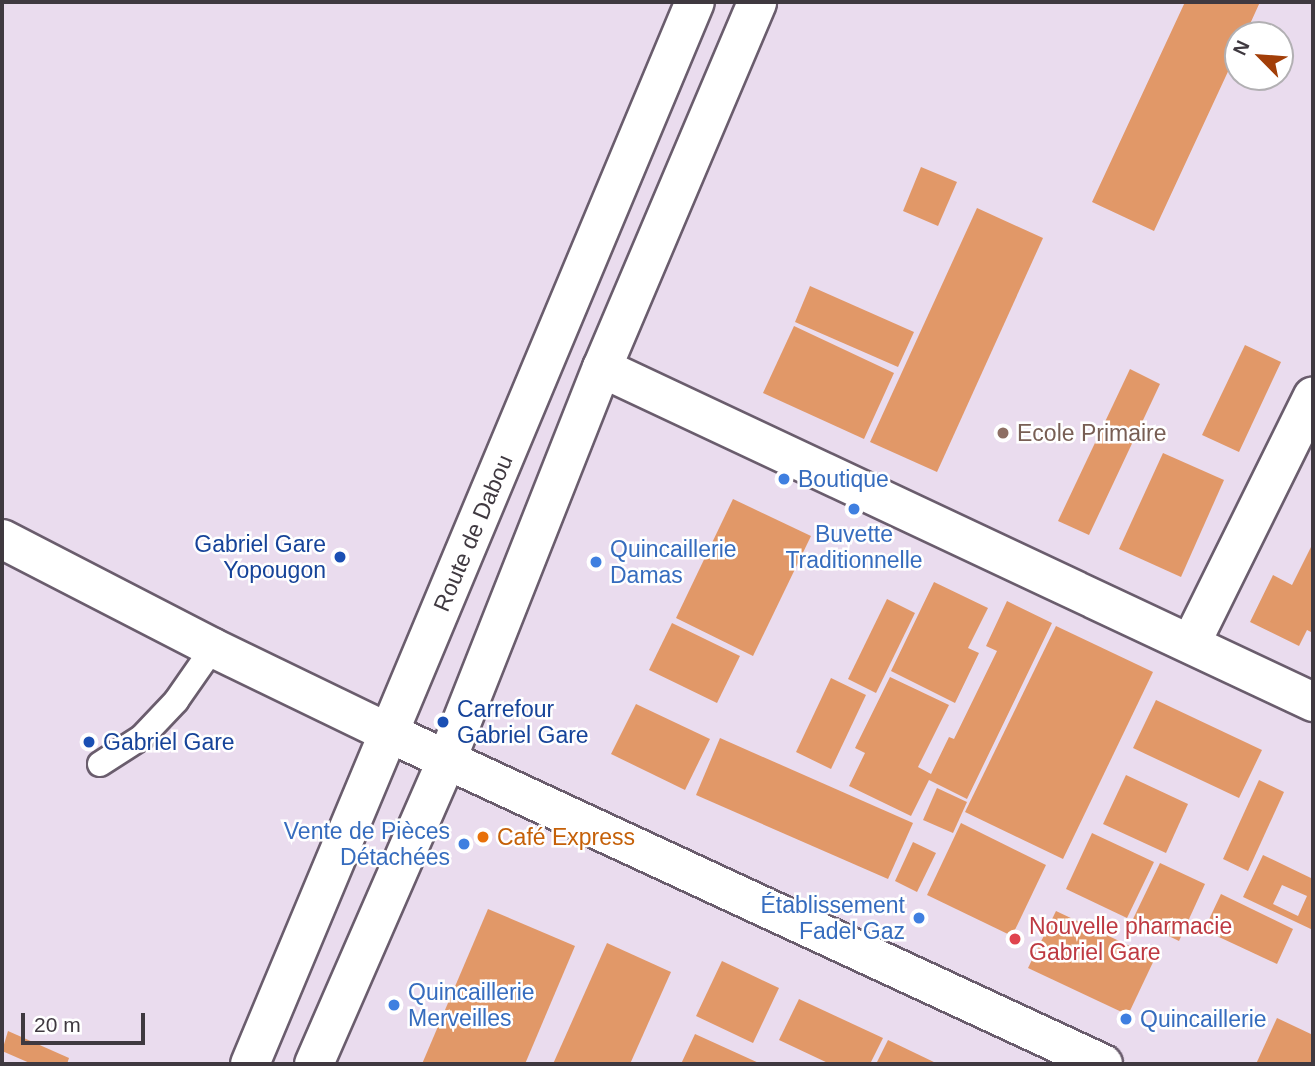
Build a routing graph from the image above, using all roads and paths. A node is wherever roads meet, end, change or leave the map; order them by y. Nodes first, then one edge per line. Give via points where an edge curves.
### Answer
1 (695, 2) edge
2 (757, 2) edge
3 (602, 369) junction
4 (1313, 396) edge
5 (2, 539) edge
6 (1191, 643) junction
7 (213, 648) junction
8 (1313, 702) edge
9 (389, 733) junction
10 (447, 758) junction
11 (100, 764) dead end
12 (250, 1064) edge
13 (314, 1064) edge
14 (1103, 1064) edge

1 - 9 street, Route de Dabou
2 - 3 street
3 - 6 street
3 - 10 street
4 - 6 street
5 - 7 street
6 - 8 street
7 - 9 street
7 - 11 lane via 176,701 142,737
9 - 10 street
9 - 12 street, Route de Dabou
10 - 13 street
10 - 14 street

